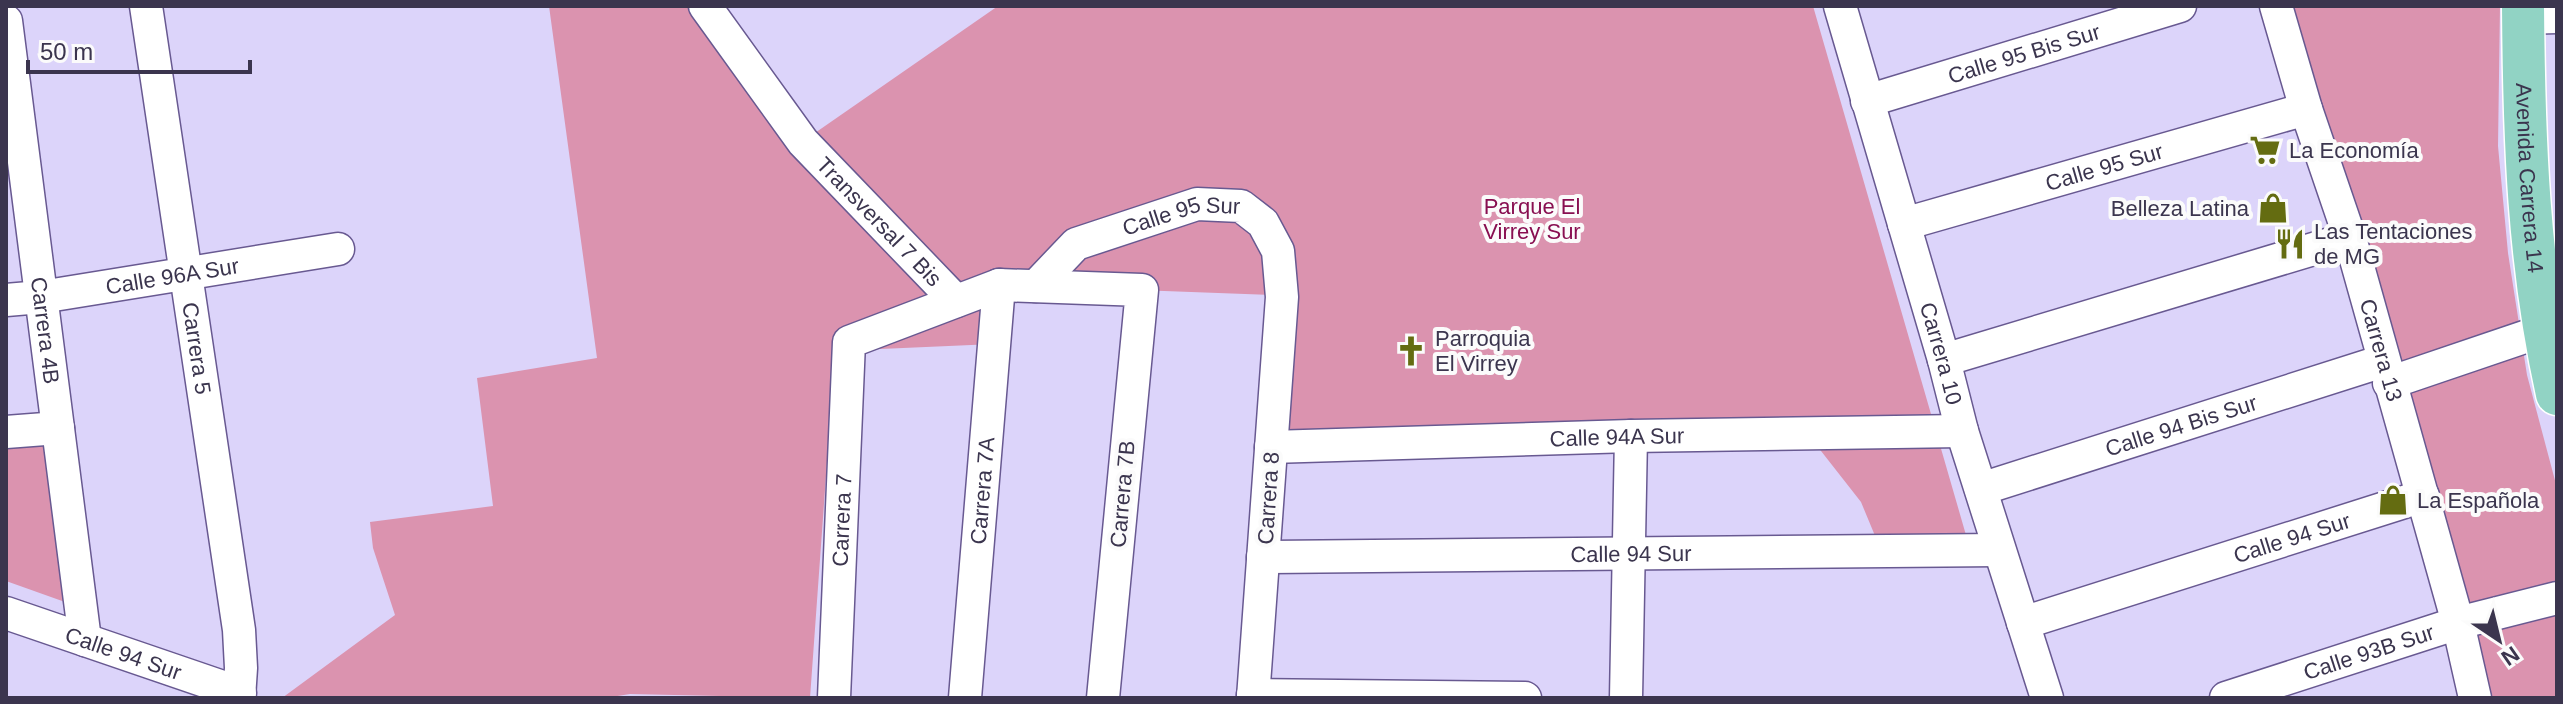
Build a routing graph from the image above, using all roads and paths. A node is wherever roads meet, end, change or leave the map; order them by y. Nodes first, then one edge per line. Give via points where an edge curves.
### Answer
1 (146, 6) edge
2 (705, 6) edge
3 (1840, 6) edge
4 (2180, 6) edge
5 (2276, 6) edge
6 (2540, 13) edge
7 (6, 21) edge
8 (6, 29) edge
9 (1867, 101) junction
10 (2306, 109) junction
11 (15, 168) edge
12 (1904, 224) junction
13 (2350, 238) junction
14 (2550, 243) edge
15 (338, 249) dead end
16 (184, 274) junction
17 (999, 285) junction
18 (1036, 286) junction
19 (41, 297) junction
20 (1282, 297) joint
21 (6, 300) edge
22 (956, 301) junction
23 (2551, 328) edge
24 (1944, 360) junction
25 (2386, 372) junction
26 (2557, 394) edge
27 (58, 428) junction
28 (1962, 431) junction
29 (6, 432) edge
30 (1631, 436) junction
31 (1271, 447) junction
32 (1981, 489) junction
33 (2423, 496) junction
34 (1999, 550) junction
35 (1629, 554) junction
36 (1263, 557) junction
37 (2557, 598) edge
38 (6, 613) edge
39 (2023, 623) junction
40 (2458, 623) junction
41 (85, 640) junction
42 (239, 695) edge
43 (1253, 696) edge
44 (834, 698) edge
45 (965, 698) edge
46 (1103, 698) edge
47 (1525, 698) edge
48 (1626, 698) edge
49 (2047, 698) edge
50 (2226, 698) edge
51 (2475, 698) edge

1 - 16 street, Carrera 5
2 - 22 street, Transversal 7 Bis via 803,142
3 - 9 street, Carrera 10
4 - 9 street, Calle 95 Bis Sur
5 - 10 street, Carrera 13
6 - 14 main road, Avenida Carrera 14 via 2527,193
7 - 8 street, Carrera 4B
8 - 11 street, Carrera 4B
9 - 12 street, Carrera 10
10 - 12 street, Calle 95 Sur
10 - 13 street, Carrera 13
11 - 19 street, Carrera 4B
12 - 24 street, Carrera 10
13 - 24 street
13 - 25 street, Carrera 13
14 - 23 main road, Avenida Carrera 14
15 - 16 street, Calle 96A Sur
16 - 19 street, Calle 96A Sur
16 - 42 street, Carrera 5 via 239,630
17 - 18 street
17 - 22 street
17 - 45 street, Carrera 7A
18 - 20 street, Calle 95 Sur via 1076,244 1197,204 1241,206 1263,223 1278,251
18 - 46 street, Carrera 7B via 1142,290
19 - 21 street, Calle 96A Sur
19 - 27 street, Carrera 4B
20 - 31 street, Carrera 8
22 - 44 street, Carrera 7 via 849,342
23 - 25 street, Calle 94 Bis Sur
23 - 26 main road, Avenida Carrera 14
24 - 28 street, Carrera 10
25 - 32 street, Calle 94 Bis Sur
25 - 33 street, Carrera 13
27 - 29 street
27 - 41 street, Carrera 4B
28 - 30 street, Calle 94A Sur
28 - 32 street, Carrera 10
30 - 31 street, Calle 94A Sur
30 - 35 street
31 - 36 street, Carrera 8
32 - 34 street, Carrera 10
33 - 39 street, Calle 94 Sur
33 - 40 street, Carrera 13
34 - 35 street, Calle 94 Sur
34 - 39 street, Carrera 10
35 - 36 street, Calle 94 Sur
35 - 48 street
36 - 43 street, Carrera 8
37 - 40 street, Calle 93B Sur
38 - 41 street, Calle 94 Sur
39 - 49 street, Carrera 10
40 - 50 street, Calle 93B Sur
40 - 51 street, Carrera 13
41 - 42 street, Calle 94 Sur
43 - 47 street

